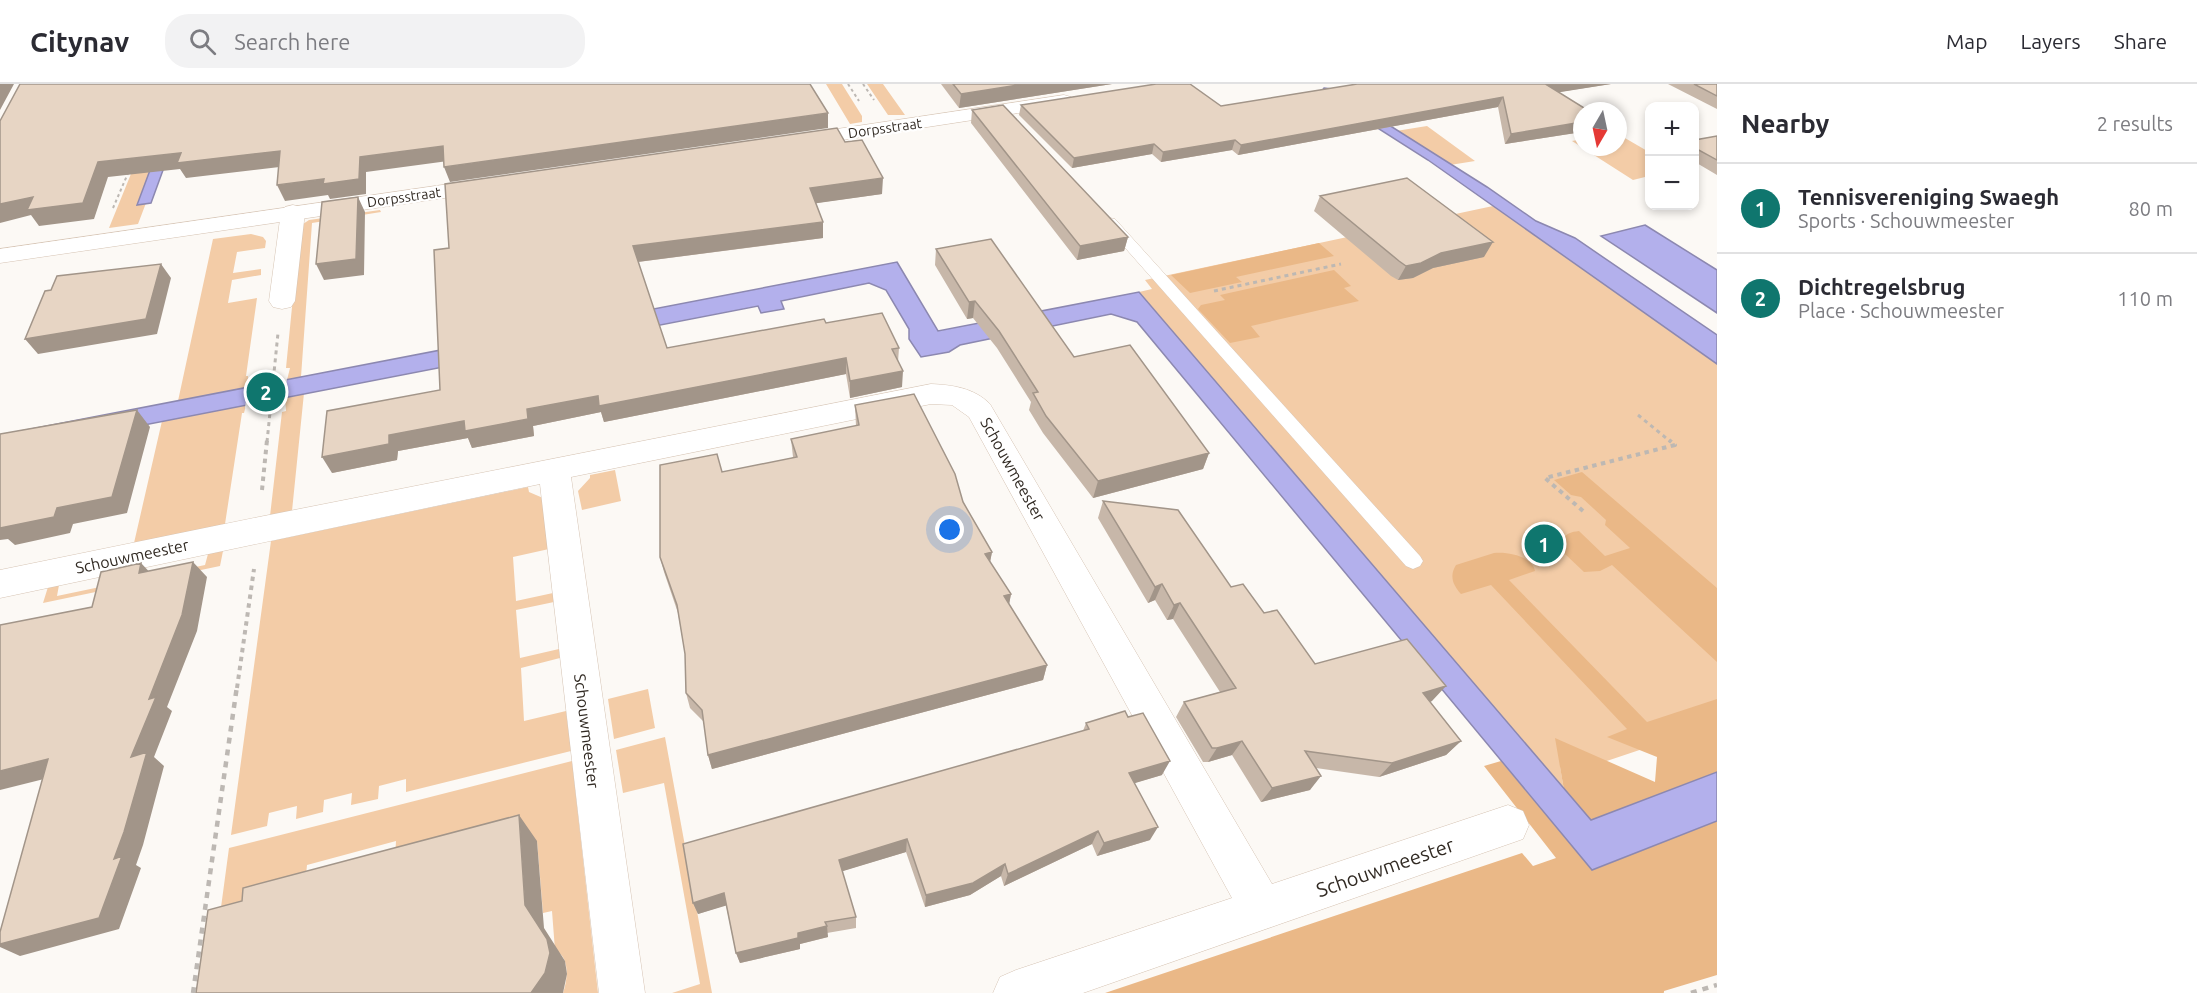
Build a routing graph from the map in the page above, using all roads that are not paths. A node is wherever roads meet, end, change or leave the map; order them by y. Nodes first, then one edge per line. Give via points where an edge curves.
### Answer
1 (1084, 97) edge
2 (771, 145) edge
3 (514, 181) edge
4 (1096, 206) edge
5 (293, 212) junction
6 (0, 256) edge
7 (282, 301) dead end
8 (554, 469) junction
9 (1413, 561) dead end
10 (2, 588) edge
11 (1508, 825) dead end
12 (1262, 909) junction
13 (622, 993) edge
14 (1016, 993) edge

1 - 2 street, Dorpsstraat via 1013,119
3 - 5 street, Dorpsstraat
4 - 9 lane
5 - 6 street, Dorpsstraat
5 - 7 street
8 - 10 street, Schouwmeester via 259,529
8 - 12 street, Schouwmeester via 931,394 953,394 970,400 980,411
8 - 13 street, Schouwmeester
11 - 12 street, Schouwmeester
12 - 14 street, Schouwmeester

